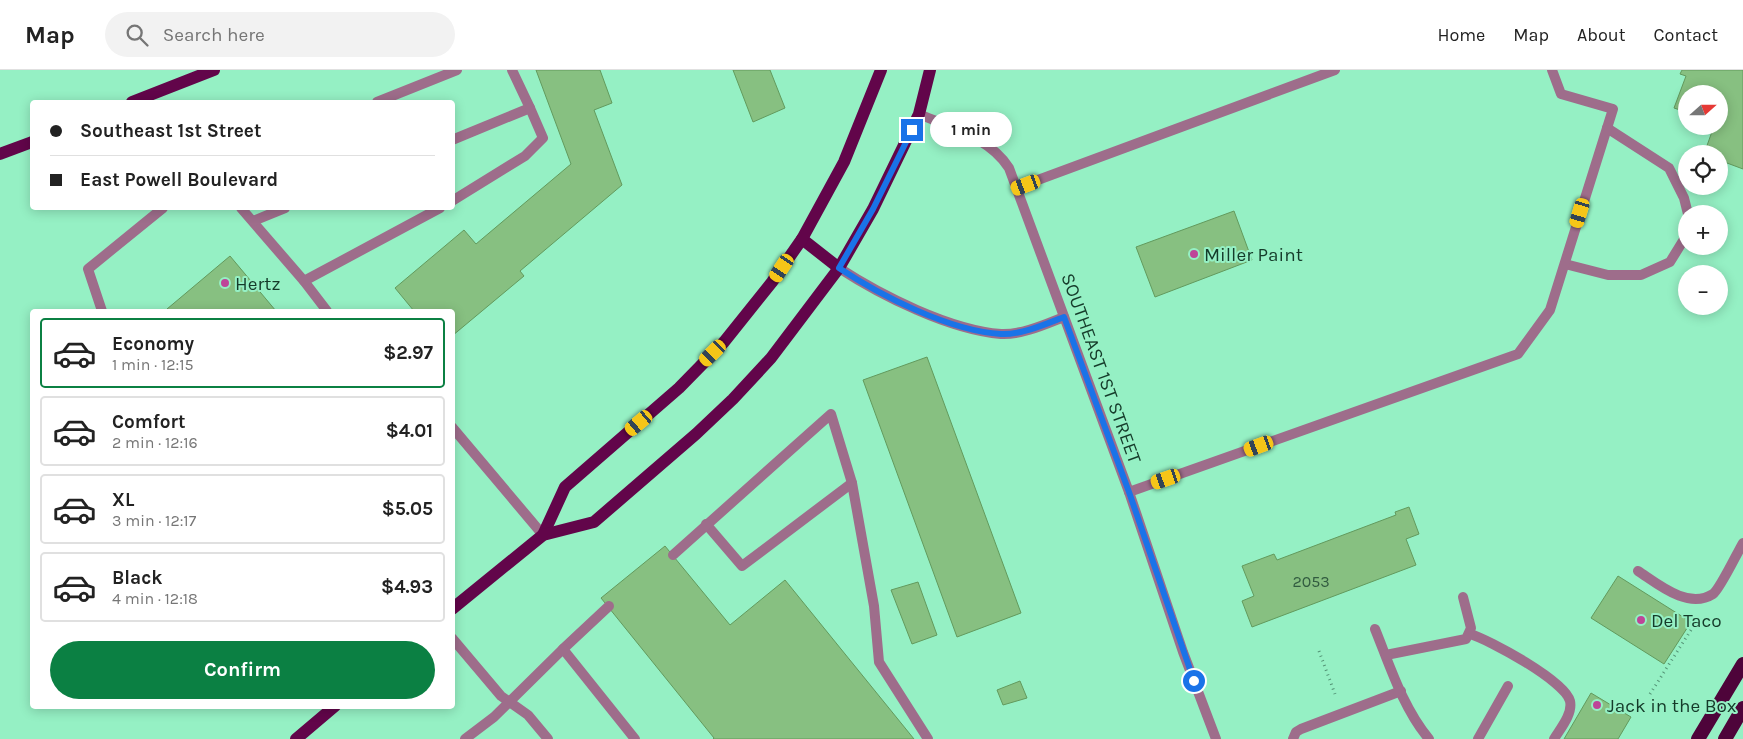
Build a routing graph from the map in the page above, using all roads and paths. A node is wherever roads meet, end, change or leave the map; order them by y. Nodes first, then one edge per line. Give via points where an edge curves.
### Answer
1 (214, 70) edge
2 (457, 70) edge
3 (512, 70) edge
4 (881, 70) edge
5 (930, 70) edge
6 (1336, 70) edge
7 (1552, 70) edge
8 (137, 100) edge
9 (382, 100) edge
10 (530, 108) junction
11 (919, 114) junction
12 (1607, 128) junction
13 (455, 139) edge
14 (30, 143) edge
15 (0, 154) edge
16 (1016, 188) junction
17 (455, 198) edge
18 (1686, 205) edge
19 (161, 210) edge
20 (243, 210) edge
21 (280, 210) edge
22 (436, 210) edge
23 (253, 221) junction
24 (802, 239) junction
25 (1678, 249) edge
26 (1565, 264) junction
27 (839, 268) junction
28 (304, 281) junction
29 (101, 309) edge
30 (325, 309) edge
31 (1064, 317) junction
32 (455, 431) edge
33 (852, 483) junction
34 (1129, 492) junction
35 (706, 524) junction
36 (543, 535) junction
37 (1743, 543) edge
38 (674, 555) dead end
39 (1638, 571) dead end
40 (1462, 597) dead end
41 (1703, 598) junction
42 (608, 606) dead end
43 (455, 607) edge
44 (1375, 630) dead end
45 (1470, 634) junction
46 (455, 642) edge
47 (563, 649) junction
48 (1386, 656) junction
49 (1743, 664) edge
50 (1508, 686) dead end
51 (1401, 691) junction
52 (1650, 694) dead end
53 (508, 701) junction
54 (1743, 708) edge
55 (332, 709) edge
56 (296, 739) edge
57 (465, 739) edge
58 (548, 739) edge
59 (635, 739) edge
60 (928, 739) edge
61 (1216, 739) edge
62 (1292, 739) edge
63 (1428, 739) edge
64 (1478, 739) edge
65 (1554, 739) edge
66 (1698, 739) edge
67 (1725, 739) edge

1 - 8 main road
2 - 9 street
3 - 10 street
4 - 24 main road via 844,162
5 - 11 main road
6 - 16 street
7 - 12 street via 1561,94 1613,110
10 - 13 street
10 - 17 street via 543,138 525,156
11 - 16 street, SOUTHEAST 1ST STREET via 989,145 1009,168
11 - 27 main road via 873,209
12 - 18 street via 1669,168
12 - 26 street
14 - 15 main road
16 - 31 street, SOUTHEAST 1ST STREET
19 - 29 street via 88,269
20 - 23 street
21 - 23 street
22 - 28 street
23 - 28 street
24 - 27 main road
24 - 36 main road via 724,342 679,388 565,487
25 - 26 street via 1670,262 1641,275 1608,275
26 - 34 street via 1550,310 1518,354
27 - 31 street via 911,307 965,327 1003,334 1034,328
27 - 36 main road via 771,358 696,434 594,522
28 - 30 street
31 - 34 street, SOUTHEAST 1ST STREET
32 - 36 street
33 - 35 street via 742,566
33 - 35 street via 831,414
33 - 60 street via 874,606 879,662
34 - 61 street, SOUTHEAST 1ST STREET
35 - 38 street
36 - 43 main road
37 - 41 street via 1714,593
39 - 41 street via 1685,598
40 - 45 street
41 - 52 path via 1697,623
42 - 47 street
44 - 48 street
45 - 48 street via 1466,639
45 - 65 street via 1486,639 1536,669 1564,691 1570,702 1570,713
46 - 53 street
47 - 53 street
47 - 59 street
48 - 51 street
49 - 66 highway
50 - 64 street
51 - 62 street via 1301,729
51 - 63 street
53 - 57 street via 494,717
53 - 58 street via 528,715
54 - 67 highway
55 - 56 main road

